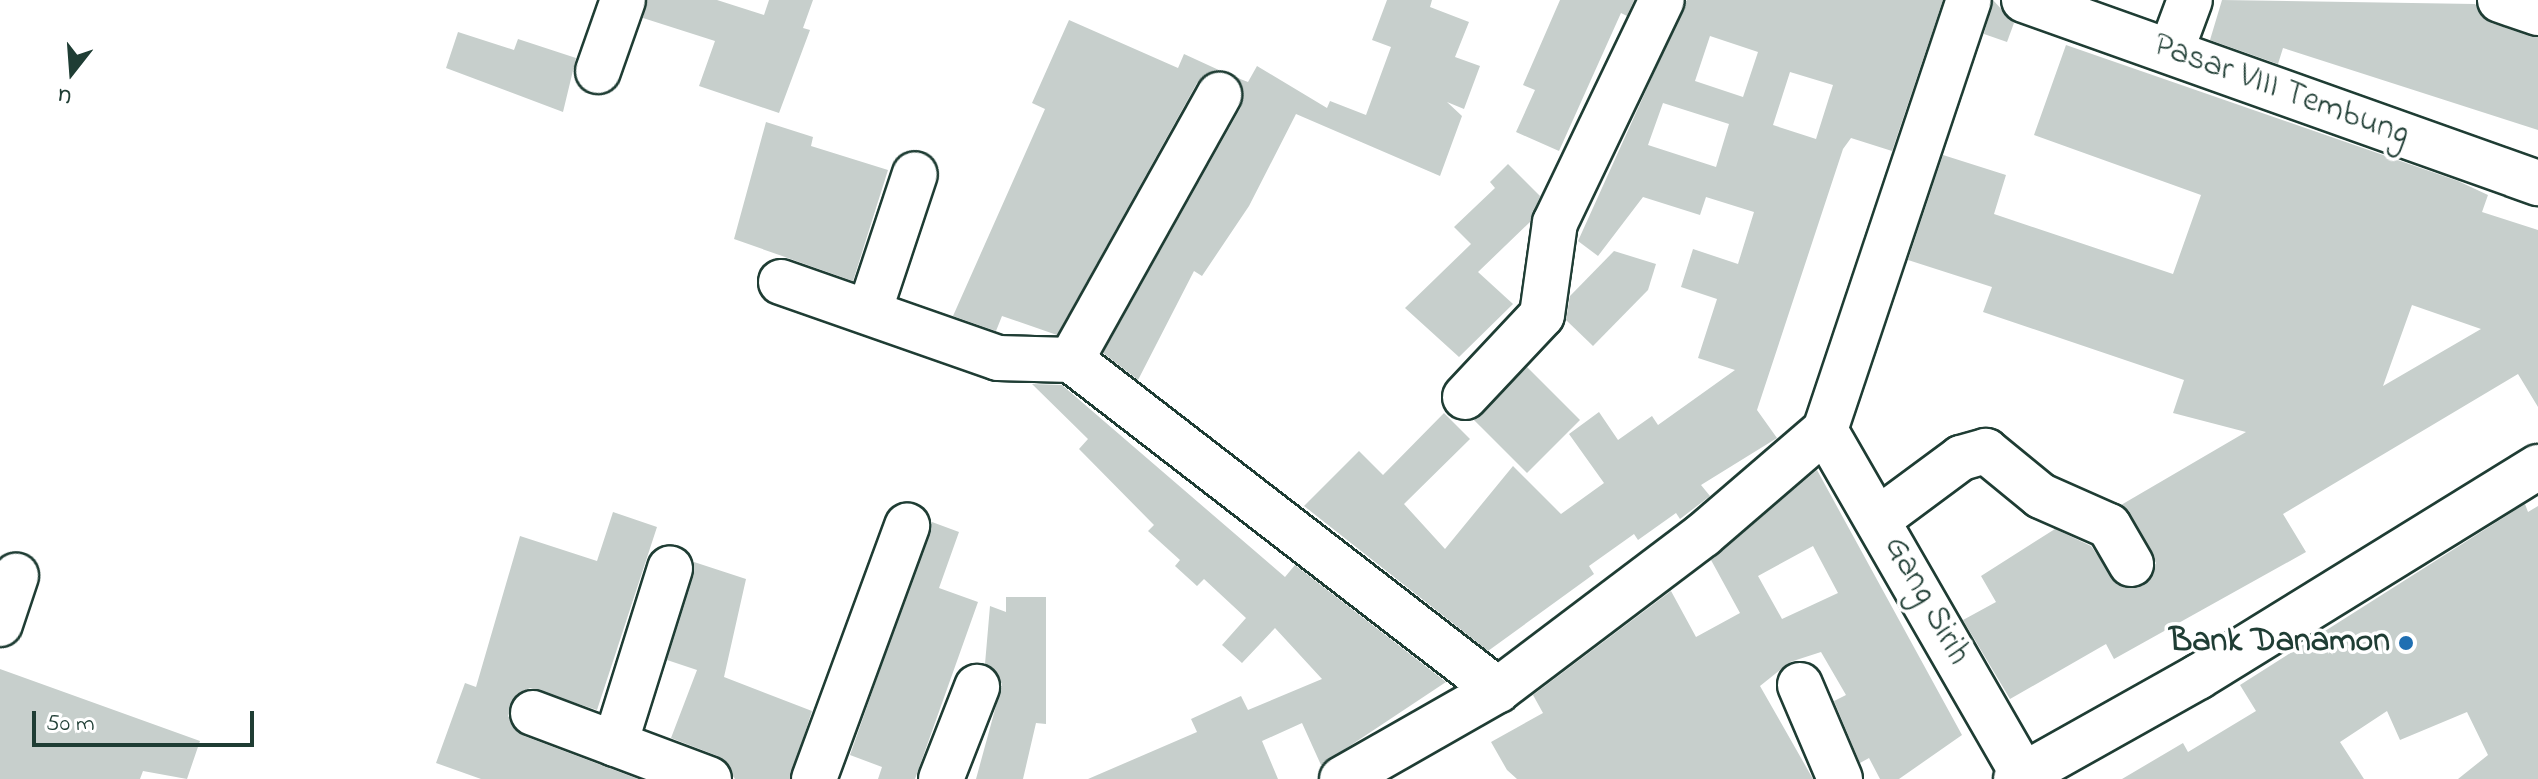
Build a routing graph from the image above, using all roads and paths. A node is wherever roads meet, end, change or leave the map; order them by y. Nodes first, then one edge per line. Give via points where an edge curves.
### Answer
1 (623, 0) edge
2 (1662, 0) edge
3 (1969, 0) edge
4 (2024, 0) edge
5 (2190, 0) edge
6 (2500, 0) edge
7 (2538, 13) edge
8 (2171, 51) junction
9 (598, 71) dead end
10 (1219, 95) dead end
11 (915, 174) dead end
12 (2538, 183) edge
13 (781, 282) dead end
14 (869, 312) junction
15 (1071, 360) junction
16 (1465, 397) dead end
17 (1825, 430) junction
18 (2538, 467) edge
19 (1880, 518) junction
20 (907, 526) dead end
21 (2131, 564) dead end
22 (670, 568) dead end
23 (16, 576) dead end
24 (0, 624) edge
25 (1800, 685) dead end
26 (977, 687) dead end
27 (1498, 690) junction
28 (533, 713) dead end
29 (615, 744) junction
30 (2019, 777) edge
31 (709, 779) edge
32 (814, 779) edge
33 (941, 779) edge
34 (1342, 779) edge
35 (1840, 779) edge

1 - 9 main road
2 - 16 main road via 1555,223 1542,315
3 - 17 main road
4 - 8 main road, Pasar VIII Tembung
5 - 8 main road
6 - 7 main road
8 - 12 main road, Pasar VIII Tembung
10 - 15 main road
11 - 14 main road
13 - 14 main road
14 - 15 main road via 998,358
15 - 27 main road
17 - 19 main road, Gang Sirih
17 - 27 main road via 1703,535
18 - 30 main road
19 - 21 main road via 1961,458 1986,451 2041,496 2109,526
19 - 30 main road, Gang Sirih
20 - 32 main road
22 - 29 main road
23 - 24 main road
25 - 35 main road
26 - 33 main road
27 - 34 main road
28 - 29 main road
29 - 31 main road

